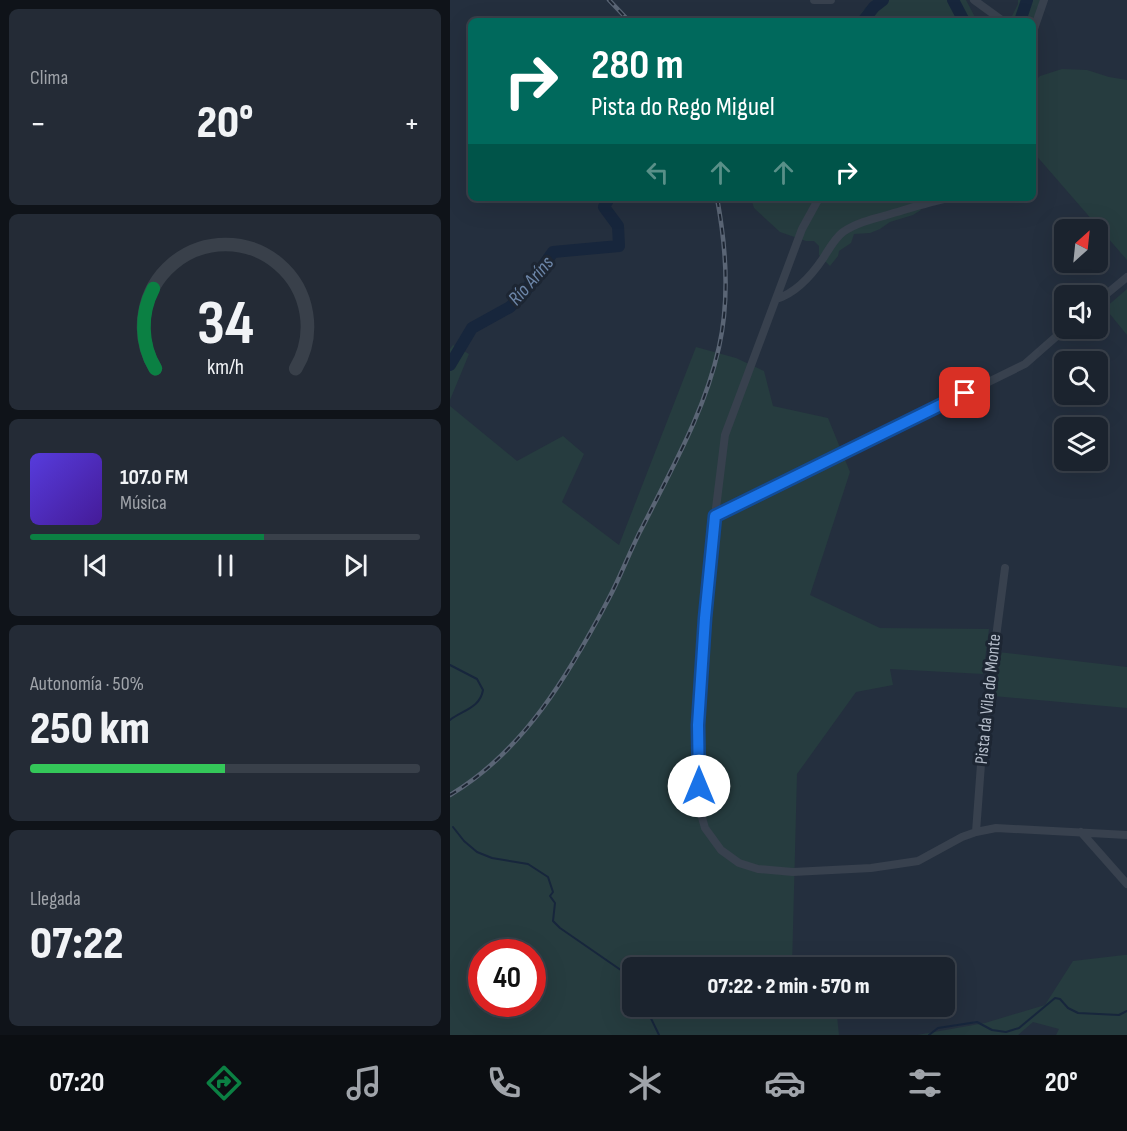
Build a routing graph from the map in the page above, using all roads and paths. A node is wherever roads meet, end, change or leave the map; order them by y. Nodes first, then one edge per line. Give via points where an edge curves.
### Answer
1 (814, 0) edge
2 (831, 0) edge
3 (974, 0) edge
4 (984, 0) edge
5 (1044, 0) edge
6 (993, 14) junction
7 (999, 18) edge
8 (1036, 23) edge
9 (817, 201) edge
10 (936, 201) edge
11 (1127, 277) edge
12 (1108, 293) edge
13 (776, 299) junction
14 (1054, 339) edge
15 (715, 516) junction
16 (1005, 568) dead end
17 (976, 832) junction
18 (1081, 832) junction
19 (1127, 834) edge
20 (1127, 884) edge

1 - 2 street
3 - 6 street
4 - 6 street
5 - 8 street
6 - 7 street
9 - 13 street via 802,229
10 - 13 street via 843,232 799,287
11 - 12 street
13 - 15 street via 725,435
14 - 15 street via 1025,364
15 - 17 street via 698,725 699,807 705,828 721,850 739,863 759,869 793,872 871,868 918,861
16 - 17 street, Pista da Vila do Monte via 983,738
17 - 18 street via 996,828
18 - 19 street
18 - 20 street

